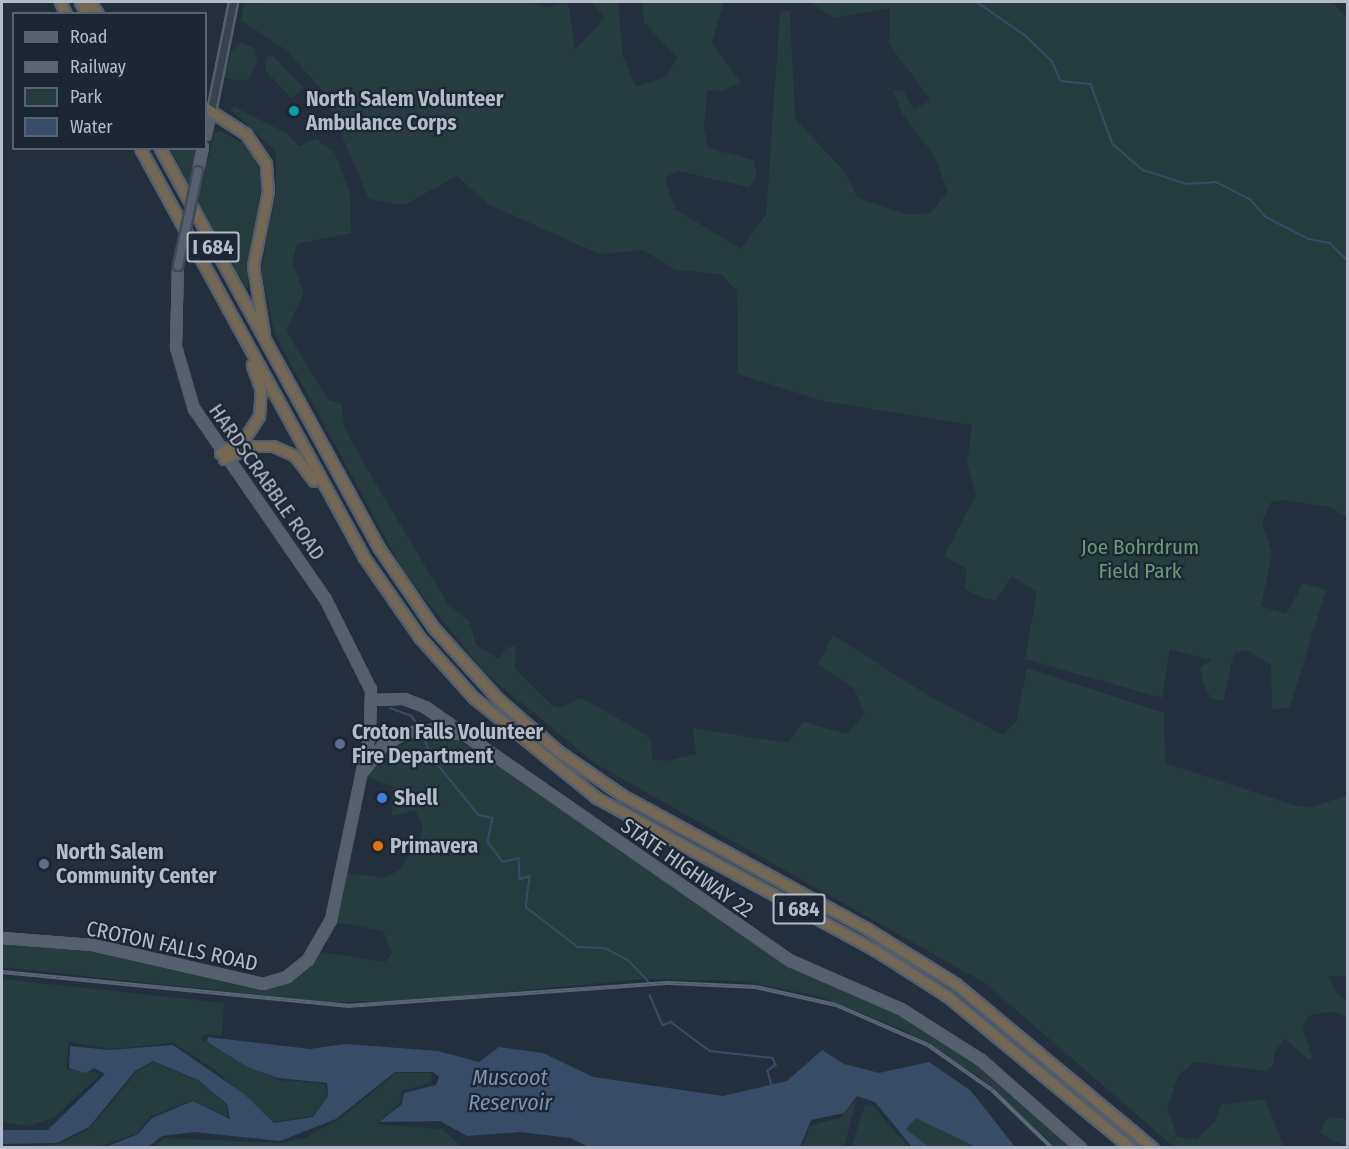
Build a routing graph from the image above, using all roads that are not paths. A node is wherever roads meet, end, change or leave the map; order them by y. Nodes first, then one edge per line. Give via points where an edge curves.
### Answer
1 (233, 2) edge
2 (208, 110) edge
3 (141, 150) edge
4 (161, 150) edge
5 (203, 150) edge
6 (267, 345) junction
7 (250, 351) junction
8 (222, 456) junction
9 (336, 508) junction
10 (373, 699) junction
11 (484, 749) junction
12 (358, 784) junction
13 (2, 938) edge
14 (1081, 1148) edge
15 (1131, 1148) edge
16 (1153, 1148) edge

1 - 2 street
2 - 6 highway via 246,135 266,164 268,191 253,266
3 - 7 highway, I 684
4 - 6 highway, I 684
5 - 8 main road, HARDSCRABBLE ROAD, bridge via 178,266 174,321 178,360 194,409
6 - 16 highway, I 684 via 395,573 445,641 513,713 622,795 949,979 1026,1037
7 - 8 highway via 261,390 259,416 246,436
7 - 9 highway, I 684
8 - 9 highway via 259,445 288,451
8 - 10 main road, HARDSCRABBLE ROAD via 326,600 365,671
9 - 15 highway, I 684 via 420,639 532,750 614,808 926,981 1009,1043
10 - 11 main road via 418,703
10 - 12 main road, CROTON FALLS ROAD
11 - 12 main road via 444,730 412,731 375,753
11 - 14 main road, STATE HIGHWAY 22 via 791,961 901,1010 981,1060
12 - 13 main road, CROTON FALLS ROAD via 328,930 308,960 279,980 246,983 100,946

